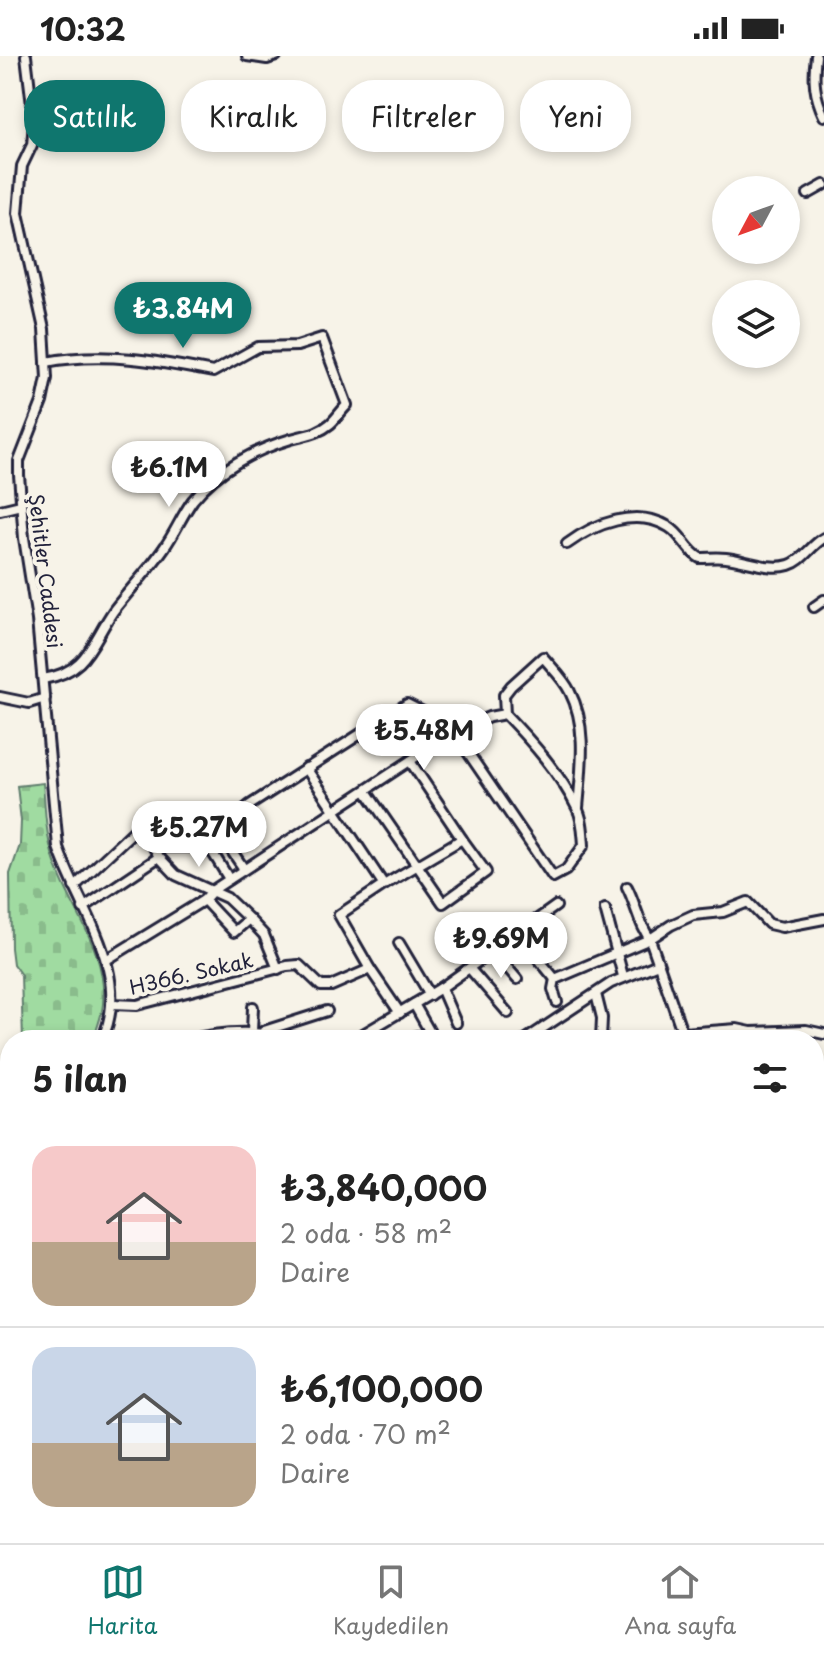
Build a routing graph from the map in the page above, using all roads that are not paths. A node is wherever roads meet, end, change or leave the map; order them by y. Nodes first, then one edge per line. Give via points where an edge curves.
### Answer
1 (26, 56) edge
2 (247, 56) edge
3 (276, 56) edge
4 (816, 56) edge
5 (824, 116) edge
6 (824, 185) edge
7 (808, 194) dead end
8 (46, 362) junction
9 (21, 505) junction
10 (0, 510) edge
11 (824, 538) edge
12 (567, 544) dead end
13 (824, 600) edge
14 (814, 607) dead end
15 (43, 679) junction
16 (0, 697) edge
17 (45, 698) junction
18 (505, 714) junction
19 (454, 732) junction
20 (410, 761) junction
21 (306, 768) junction
22 (366, 791) junction
23 (578, 809) junction
24 (335, 811) junction
25 (221, 835) junction
26 (462, 839) junction
27 (208, 845) junction
28 (154, 847) junction
29 (159, 857) junction
30 (417, 866) junction
31 (244, 869) junction
32 (229, 879) junction
33 (384, 885) junction
34 (74, 887) junction
35 (627, 887) dead end
36 (213, 890) junction
37 (204, 900) junction
38 (556, 906) dead end
39 (83, 908) junction
40 (605, 909) dead end
41 (249, 919) junction
42 (824, 919) edge
43 (518, 934) junction
44 (650, 939) junction
45 (399, 943) dead end
46 (494, 952) junction
47 (617, 952) junction
48 (106, 960) junction
49 (658, 964) junction
50 (278, 969) junction
51 (370, 969) junction
52 (470, 969) junction
53 (623, 976) junction
54 (517, 979) dead end
55 (555, 979) junction
56 (441, 988) junction
57 (596, 994) junction
58 (430, 995) junction
59 (557, 1002) dead end
60 (112, 1004) junction
61 (414, 1004) junction
62 (253, 1007) dead end
63 (327, 1011) dead end
64 (400, 1013) junction
65 (508, 1013) dead end
66 (456, 1023) dead end
67 (105, 1030) edge
68 (256, 1030) edge
69 (263, 1030) edge
70 (370, 1030) edge
71 (429, 1030) edge
72 (540, 1030) edge
73 (601, 1030) edge
74 (682, 1030) edge

1 - 8 street, Şehitler Caddesi via 34,122 32,145 22,166 18,213 44,329
2 - 3 street
4 - 5 street via 813,82
6 - 7 street
8 - 9 street, Şehitler Caddesi via 42,402 19,461
8 - 15 street via 104,356 213,372 258,347 297,346 322,338 347,405 315,433 257,453 212,479 116,608 90,653 71,671
9 - 10 street
9 - 15 street, Şehitler Caddesi
11 - 12 street via 800,560 776,566 700,558 669,527 642,518 606,522
13 - 14 street
15 - 17 street, Şehitler Caddesi
16 - 17 street via 29,703
17 - 34 street, Şehitler Caddesi via 58,847
18 - 19 street
18 - 23 street via 536,746
18 - 23 street via 504,695 543,657 569,691 581,724
19 - 20 street
19 - 21 street via 407,704
19 - 23 street via 553,877 566,870 584,845
20 - 22 street
20 - 26 street
21 - 24 street
21 - 25 street via 233,818
22 - 24 street
22 - 30 street
24 - 31 street
24 - 33 street
25 - 27 street
25 - 31 street
26 - 30 street
26 - 30 street via 486,872 443,903
27 - 28 street
27 - 32 street
28 - 29 street
28 - 34 street via 138,827
29 - 36 street via 176,875
29 - 39 street
30 - 33 street
31 - 32 street
32 - 36 street
33 - 51 street via 339,915
34 - 39 street, Şehitler Caddesi
35 - 44 street
36 - 37 street
36 - 41 street
37 - 41 street via 234,932
37 - 48 street
38 - 43 street
39 - 48 street, Şehitler Caddesi
40 - 47 street
41 - 50 street via 264,935
42 - 44 street via 782,927 769,924 748,902 693,915
43 - 46 street
43 - 55 street
44 - 47 street
44 - 49 street
45 - 58 street
46 - 52 street
46 - 54 street
47 - 53 street
47 - 55 street
48 - 60 street, Şehitler Caddesi
49 - 53 street
49 - 74 street
50 - 51 street via 299,965 321,986 331,986
50 - 60 street, H366. Sokak via 137,1005
51 - 64 street
52 - 56 street
52 - 65 street
53 - 57 street
55 - 59 street
56 - 58 street
56 - 66 street
57 - 72 street
57 - 73 street
58 - 61 street
60 - 67 street, Şehitler Caddesi
61 - 64 street
61 - 71 street
62 - 68 street
63 - 69 street
64 - 70 street

